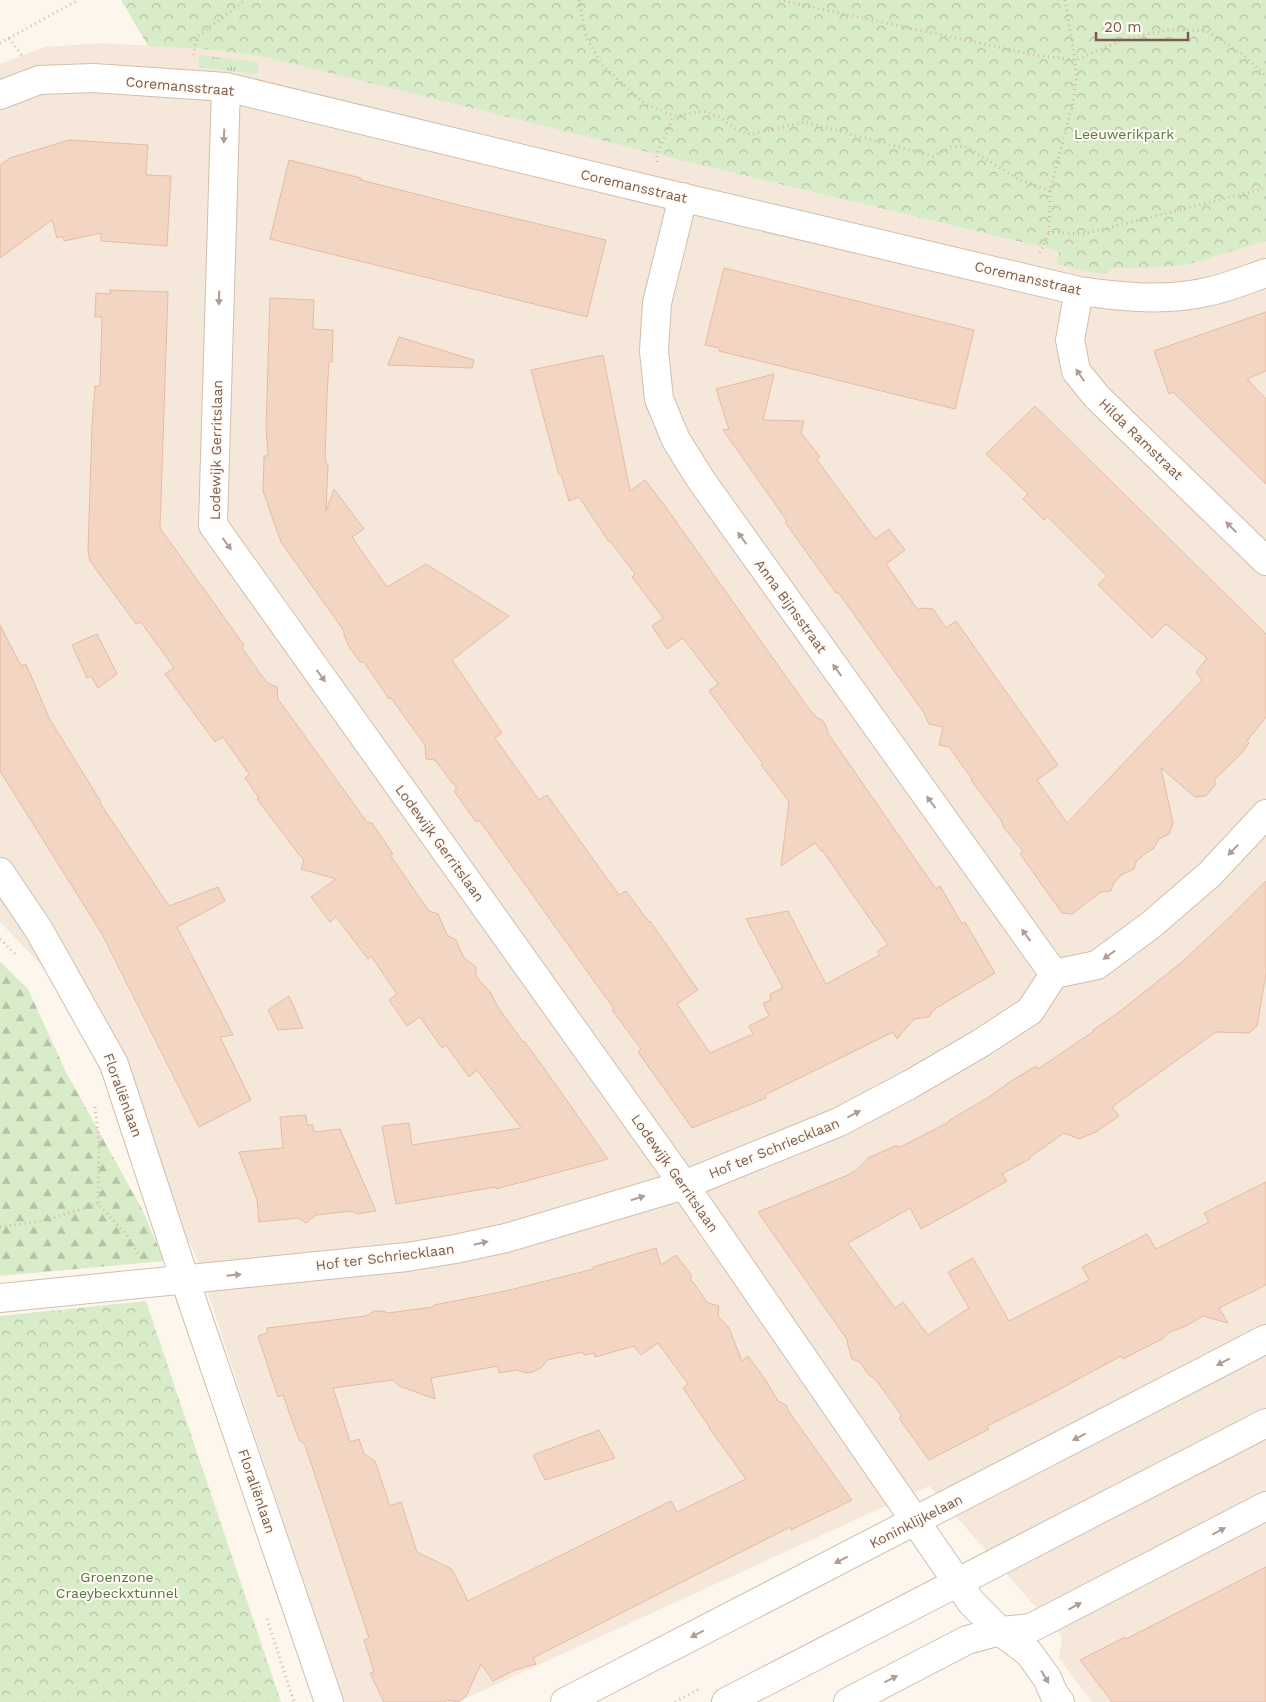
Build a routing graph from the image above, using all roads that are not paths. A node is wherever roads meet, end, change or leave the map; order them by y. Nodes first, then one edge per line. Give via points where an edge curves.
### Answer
1 (226, 87) junction
2 (0, 95) edge
3 (683, 197) junction
4 (1266, 273) edge
5 (1079, 291) junction
6 (1266, 561) edge
7 (1266, 814) edge
8 (0, 872) edge
9 (1054, 974) junction
10 (684, 1184) junction
11 (185, 1280) junction
12 (0, 1298) edge
13 (1266, 1339) edge
14 (1266, 1423) edge
15 (1266, 1506) edge
16 (915, 1522) junction
17 (957, 1583) junction
18 (1000, 1631) junction
19 (329, 1702) edge
20 (565, 1702) edge
21 (726, 1702) edge
22 (848, 1702) edge
23 (1060, 1702) edge

1 - 2 street, Coremansstraat via 93,78 39,80
1 - 3 street, Coremansstraat
1 -> 10 street, Lodewijk Gerritslaan via 213,524
3 - 5 street, Coremansstraat
9 -> 3 street, Anna Bijnsstraat via 701,480 676,440 659,398 654,351 657,304
4 - 5 street, Coremansstraat via 1210,292 1178,297 1111,296
6 -> 5 street, Hilda Ramstraat via 1097,397 1076,371 1070,340
7 -> 9 street via 1210,874 1152,924 1097,965
8 - 11 street, Floraliënlaan via 39,930 114,1064
10 -> 9 street, Hof ter Schriecklaan via 839,1122 909,1085 1030,1011
11 -> 10 street, Hof ter Schriecklaan via 455,1249 506,1238
10 - 16 street, Lodewijk Gerritslaan
11 - 12 street
11 - 19 street, Floraliënlaan
13 -> 16 street, Koninklijkelaan
14 - 17 street
18 -> 15 street via 1032,1628
16 - 17 street, Lodewijk Gerritslaan
16 -> 20 street, Koninklijkelaan
17 - 18 street, Lodewijk Gerritslaan
17 - 21 street
22 -> 18 street via 967,1640
18 -> 23 street, Lodewijk Gerritslaan via 1028,1653 1048,1678

